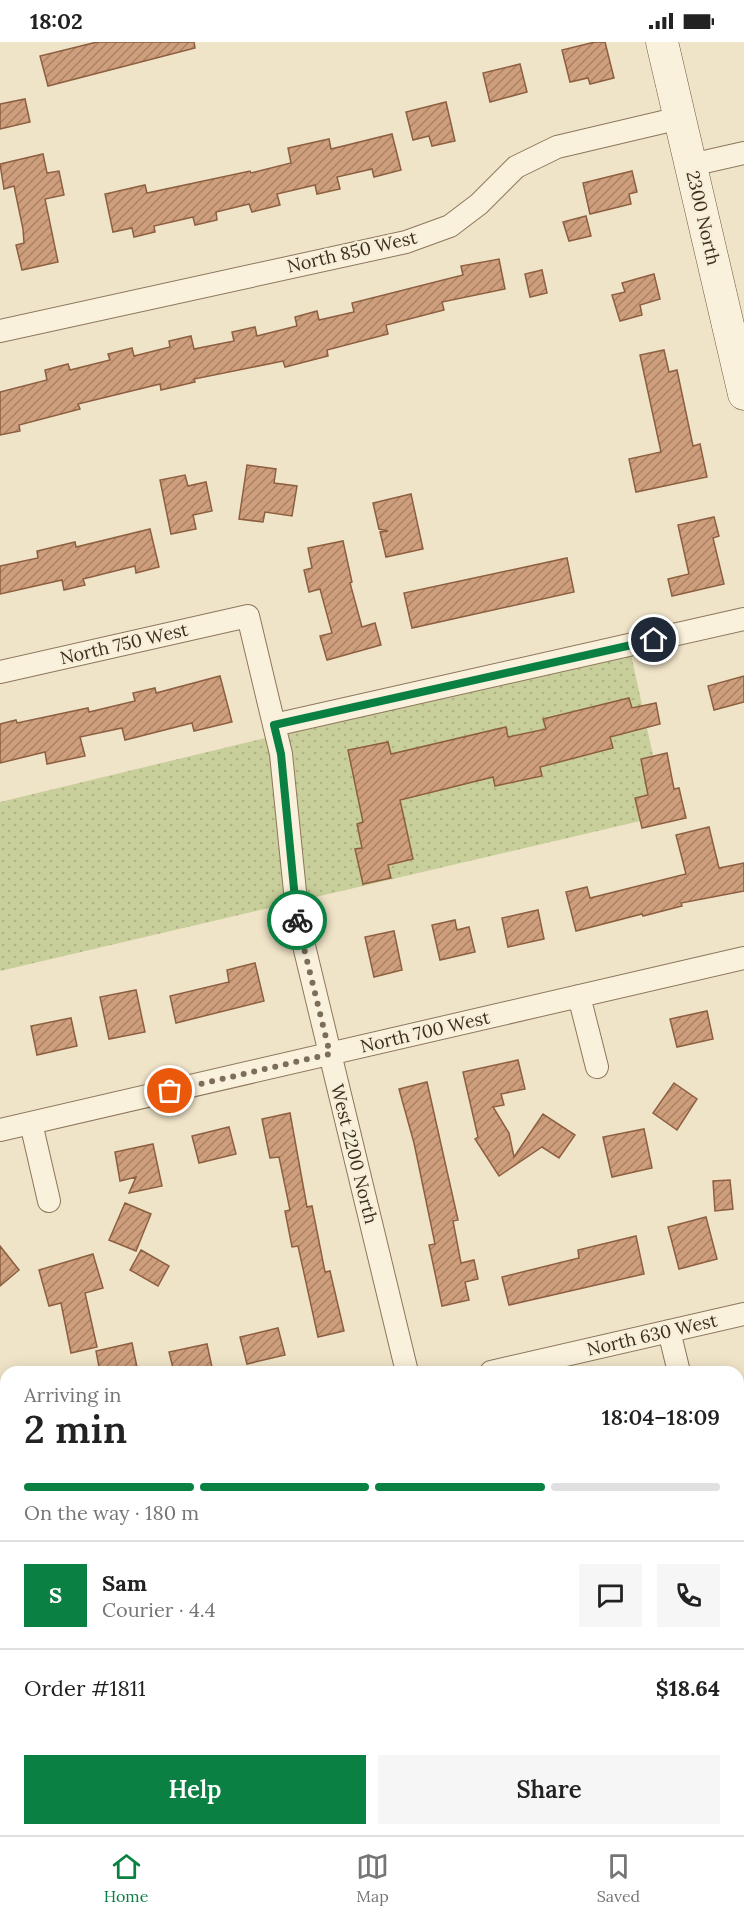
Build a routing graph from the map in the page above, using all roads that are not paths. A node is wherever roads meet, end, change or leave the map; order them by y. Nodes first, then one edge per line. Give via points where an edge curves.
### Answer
1 (662, 42) edge
2 (680, 118) junction
3 (744, 153) edge
4 (691, 165) junction
5 (0, 331) edge
6 (744, 394) edge
7 (248, 616) joint
8 (744, 619) edge
9 (0, 672) edge
10 (274, 725) junction
11 (744, 958) edge
12 (579, 996) junction
13 (330, 1054) junction
14 (597, 1067) dead end
15 (31, 1123) junction
16 (0, 1130) edge
17 (49, 1201) dead end
18 (744, 1314) edge
19 (669, 1331) junction
20 (406, 1366) edge
21 (517, 1366) edge
22 (678, 1366) edge

1 - 2 street, 2300 North
2 - 4 street, 2300 North
2 - 5 street, North 850 West via 557,147 516,167 450,226 406,242
3 - 4 street
4 - 6 street, 2300 North
7 - 9 street, North 750 West
7 - 10 street, West 2200 North
8 - 10 street
10 - 13 street, West 2200 North via 281,754 298,921
11 - 12 street, North 700 West
12 - 13 street, North 700 West
12 - 14 street
13 - 15 street, North 700 West
13 - 20 street, West 2200 North
15 - 16 street, North 700 West
15 - 17 street
18 - 19 street, North 630 West
19 - 21 street, North 630 West
19 - 22 street

